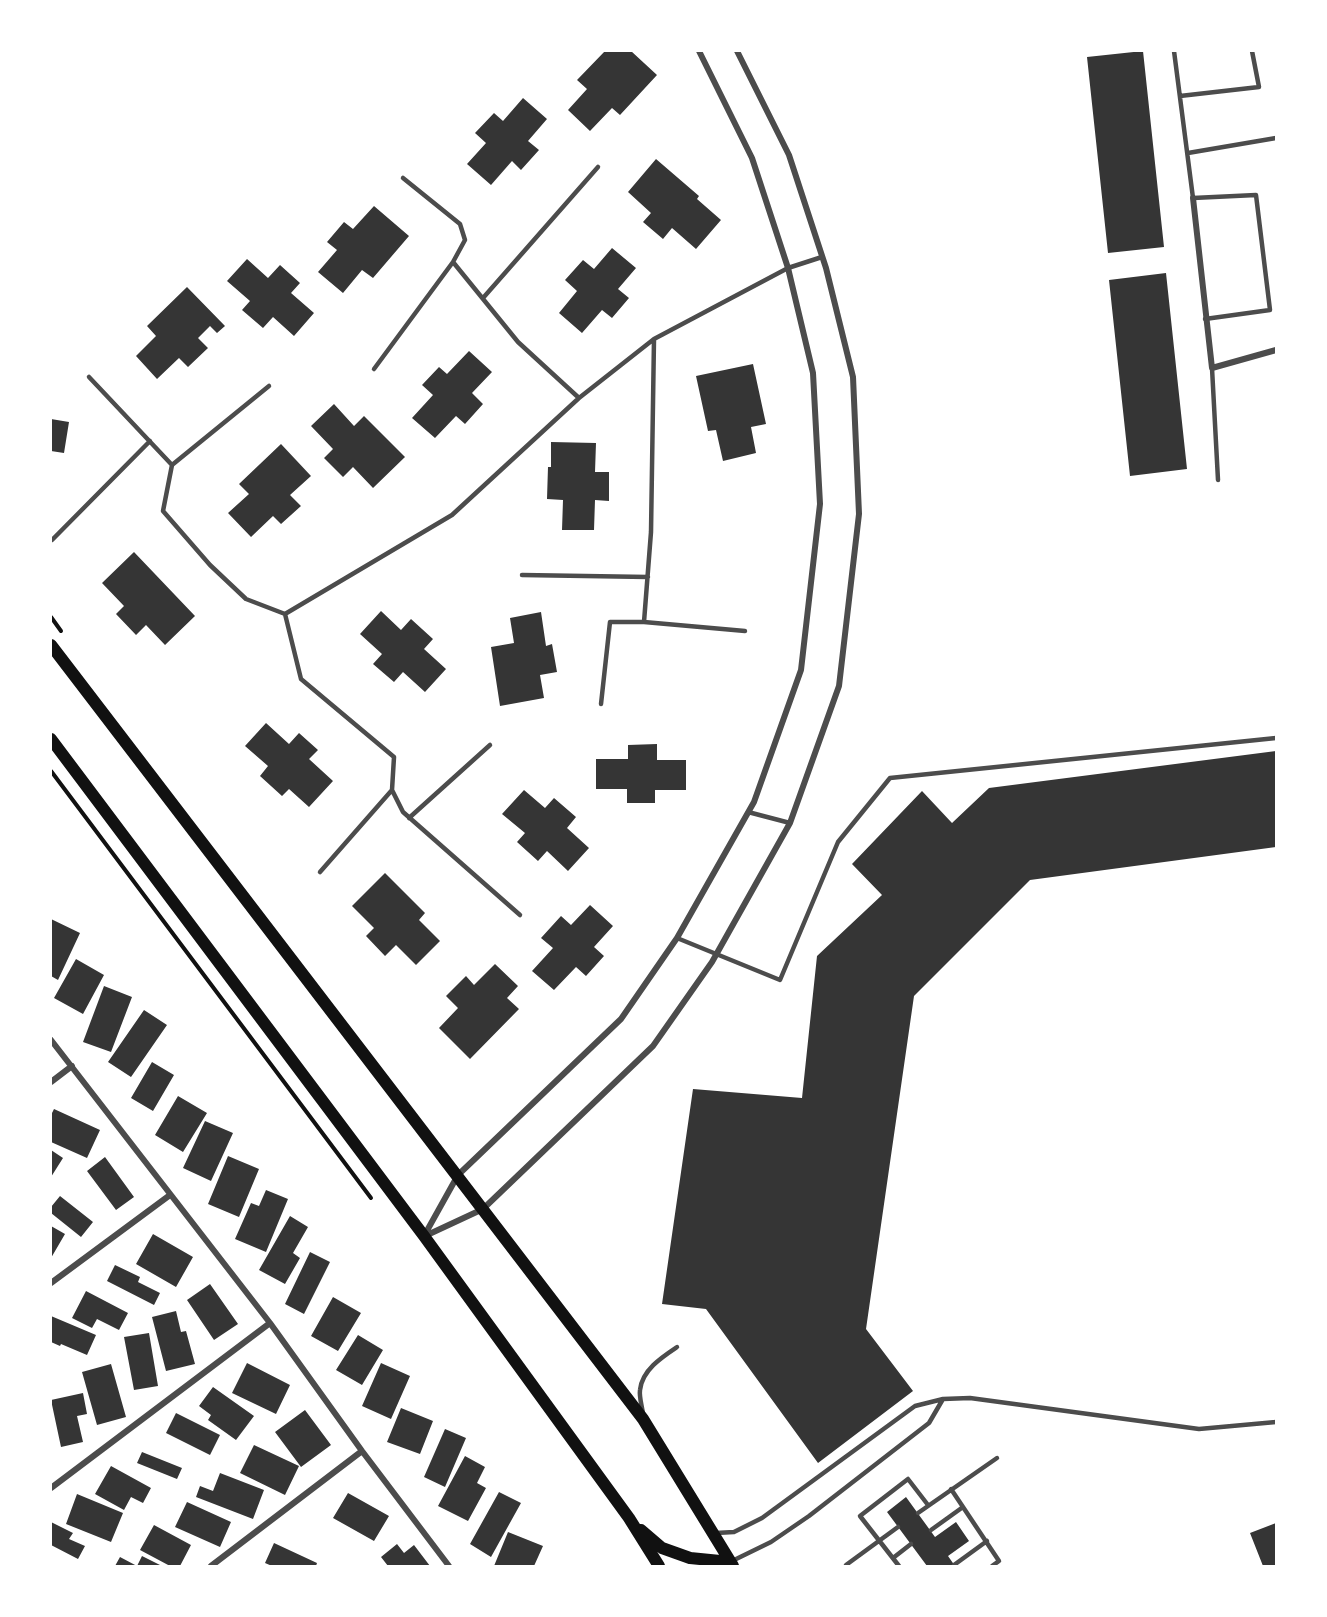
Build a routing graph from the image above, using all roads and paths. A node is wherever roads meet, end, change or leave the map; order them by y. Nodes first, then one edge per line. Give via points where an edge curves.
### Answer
1 (699, 51) edge
2 (737, 51) edge
3 (1174, 51) edge
4 (1252, 51) edge
5 (1180, 96) junction
6 (1276, 138) edge
7 (1188, 153) junction
8 (598, 167) dead end
9 (403, 178) dead end
10 (1193, 198) junction
11 (822, 256) junction
12 (453, 262) junction
13 (788, 268) junction
14 (483, 298) junction
15 (1205, 318) junction
16 (654, 339) junction
17 (1276, 350) edge
18 (1212, 368) junction
19 (374, 369) dead end
20 (89, 377) dead end
21 (269, 386) dead end
22 (579, 398) junction
23 (150, 441) junction
24 (172, 465) junction
25 (1218, 480) dead end
26 (52, 540) edge
27 (522, 575) dead end
28 (648, 577) junction
29 (285, 614) junction
30 (644, 622) junction
31 (745, 631) dead end
32 (51, 645) edge
33 (601, 704) dead end
34 (1276, 738) edge
35 (51, 739) edge
36 (489, 745) dead end
37 (51, 771) edge
38 (392, 790) junction
39 (748, 812) junction
40 (410, 818) junction
41 (790, 823) junction
42 (320, 872) dead end
43 (520, 915) dead end
44 (677, 938) junction
45 (717, 954) junction
46 (51, 1040) edge
47 (72, 1066) junction
48 (51, 1082) edge
49 (458, 1175) junction
50 (170, 1195) junction
51 (375, 1203) dead end
52 (483, 1209) junction
53 (424, 1236) junction
54 (51, 1283) edge
55 (270, 1323) junction
56 (677, 1347) dead end
57 (943, 1399) junction
58 (643, 1419) junction
59 (1276, 1422) edge
60 (362, 1450) junction
61 (997, 1458) dead end
62 (51, 1488) edge
63 (951, 1489) junction
64 (928, 1505) junction
65 (963, 1507) junction
66 (918, 1513) dead end
67 (629, 1518) junction
68 (898, 1527) dead end
69 (931, 1530) dead end
70 (713, 1533) junction
71 (880, 1541) junction
72 (987, 1542) junction
73 (911, 1544) dead end
74 (893, 1558) junction
75 (999, 1561) junction
76 (732, 1564) edge
77 (846, 1564) dead end
78 (954, 1565) edge
79 (212, 1566) edge
80 (449, 1566) edge
81 (659, 1566) edge
82 (899, 1566) edge
83 (992, 1566) edge
84 (1003, 1566) edge

1 - 13 street via 752,158
2 - 11 street via 789,155
3 - 5 lane
4 - 5 lane via 1259,87
5 - 7 lane
6 - 7 lane
7 - 10 lane
8 - 14 lane
9 - 12 lane via 460,224 465,240
10 - 15 street
10 - 15 lane via 1256,195 1269,310
11 - 13 lane
11 - 41 street via 853,377 859,514 839,686
12 - 14 lane
12 - 19 lane
13 - 16 lane
13 - 39 street via 813,373 820,504 801,670
14 - 22 lane via 518,342
15 - 18 street
16 - 22 lane
16 - 28 lane
17 - 18 street
18 - 25 lane
20 - 23 lane
21 - 24 lane
22 - 29 lane via 452,515
23 - 24 lane
23 - 26 lane
24 - 29 lane via 163,511 246,599
27 - 28 lane
28 - 30 lane
29 - 38 lane via 301,679 394,756
30 - 31 lane
30 - 33 lane via 610,622
32 - 49 main road
34 - 45 lane via 890,778 838,842 780,980
35 - 53 main road
36 - 40 lane
37 - 51 path
38 - 40 lane
38 - 42 lane
39 - 41 lane
39 - 44 street
40 - 43 lane
41 - 45 street
44 - 45 lane
44 - 49 street via 621,1019
45 - 52 street via 653,1046
46 - 47 street
47 - 48 street
47 - 50 street
49 - 52 main road
49 - 53 street
50 - 54 street
50 - 55 street
52 - 53 street
52 - 58 main road
53 - 67 main road
55 - 60 street
55 - 62 street
56 - 58 lane via 657,1360 645,1375 640,1389
57 - 59 lane via 970,1398 1199,1429
57 - 70 lane via 915,1406 762,1518 734,1532
57 - 76 lane via 929,1423 809,1516
58 - 70 main road
60 - 79 street
60 - 80 street
61 - 63 lane
63 - 64 lane
63 - 65 lane
64 - 66 lane
64 - 71 lane via 908,1479 860,1516
65 - 69 lane
65 - 72 lane
67 - 76 main road via 662,1548 690,1558
67 - 81 main road
68 - 71 lane
70 - 76 main road
71 - 74 lane
71 - 77 lane
72 - 75 lane
72 - 78 lane
73 - 74 lane
74 - 82 lane
75 - 83 lane
75 - 84 lane

